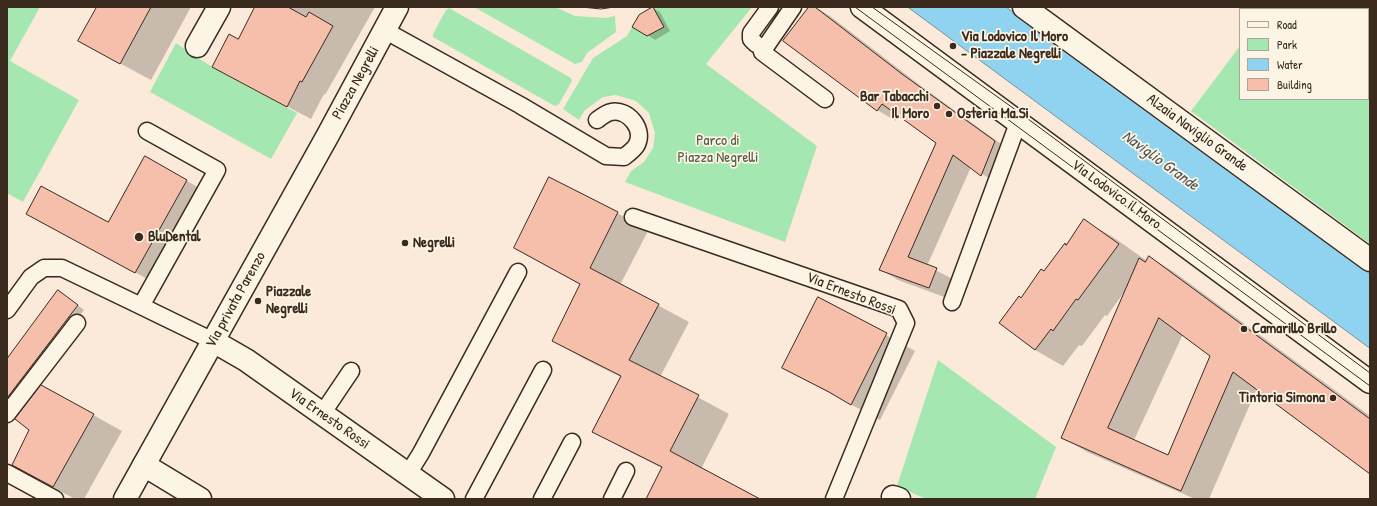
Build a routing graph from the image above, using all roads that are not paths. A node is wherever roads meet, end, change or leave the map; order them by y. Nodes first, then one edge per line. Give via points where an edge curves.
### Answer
1 (219, 7) edge
2 (397, 7) edge
3 (770, 7) edge
4 (792, 7) edge
5 (862, 7) edge
6 (1024, 7) edge
7 (384, 30) junction
8 (756, 44) dead end
9 (197, 46) dead end
10 (825, 99) dead end
11 (597, 120) dead end
12 (1018, 123) junction
13 (147, 131) dead end
14 (328, 135) joint
15 (633, 217) dead end
16 (1370, 260) edge
17 (518, 272) dead end
18 (10, 300) edge
19 (952, 302) dead end
20 (141, 306) junction
21 (77, 323) dead end
22 (213, 341) junction
23 (543, 370) dead end
24 (351, 371) dead end
25 (1370, 382) edge
26 (7, 414) edge
27 (322, 414) junction
28 (572, 442) dead end
29 (144, 466) junction
30 (626, 471) dead end
31 (7, 473) edge
32 (408, 474) junction
33 (55, 499) edge
34 (125, 499) edge
35 (200, 499) edge
36 (443, 499) edge
37 (474, 499) edge
38 (542, 499) edge
39 (612, 499) edge
40 (834, 499) edge

1 - 9 street
2 - 7 street, Piazza Negrelli
3 - 8 lane via 751,33 751,39
4 - 10 lane via 762,52
5 - 12 street, Via Lodovico il Moro
6 - 16 street, Alzaia Naviglio Grande
7 - 11 lane via 606,156 624,157 636,146 639,136 636,123 625,113 610,112
7 - 14 street, Piazza Negrelli
12 - 19 lane
12 - 25 street, Via Lodovico il Moro
13 - 20 lane via 217,170
14 - 22 street, Via privata Parenzo
15 - 40 lane, Via Ernesto Rossi via 899,309 906,323
17 - 32 lane
18 - 20 lane via 31,277 44,268 62,268
20 - 22 lane
21 - 26 lane
22 - 27 street, Via Ernesto Rossi via 246,360
22 - 29 street, Via privata Parenzo
23 - 37 lane
24 - 27 lane
27 - 32 street, Via Ernesto Rossi
28 - 38 lane
29 - 34 street, Via privata Parenzo
29 - 35 street
30 - 39 lane
31 - 33 lane
32 - 36 street, Via Ernesto Rossi

